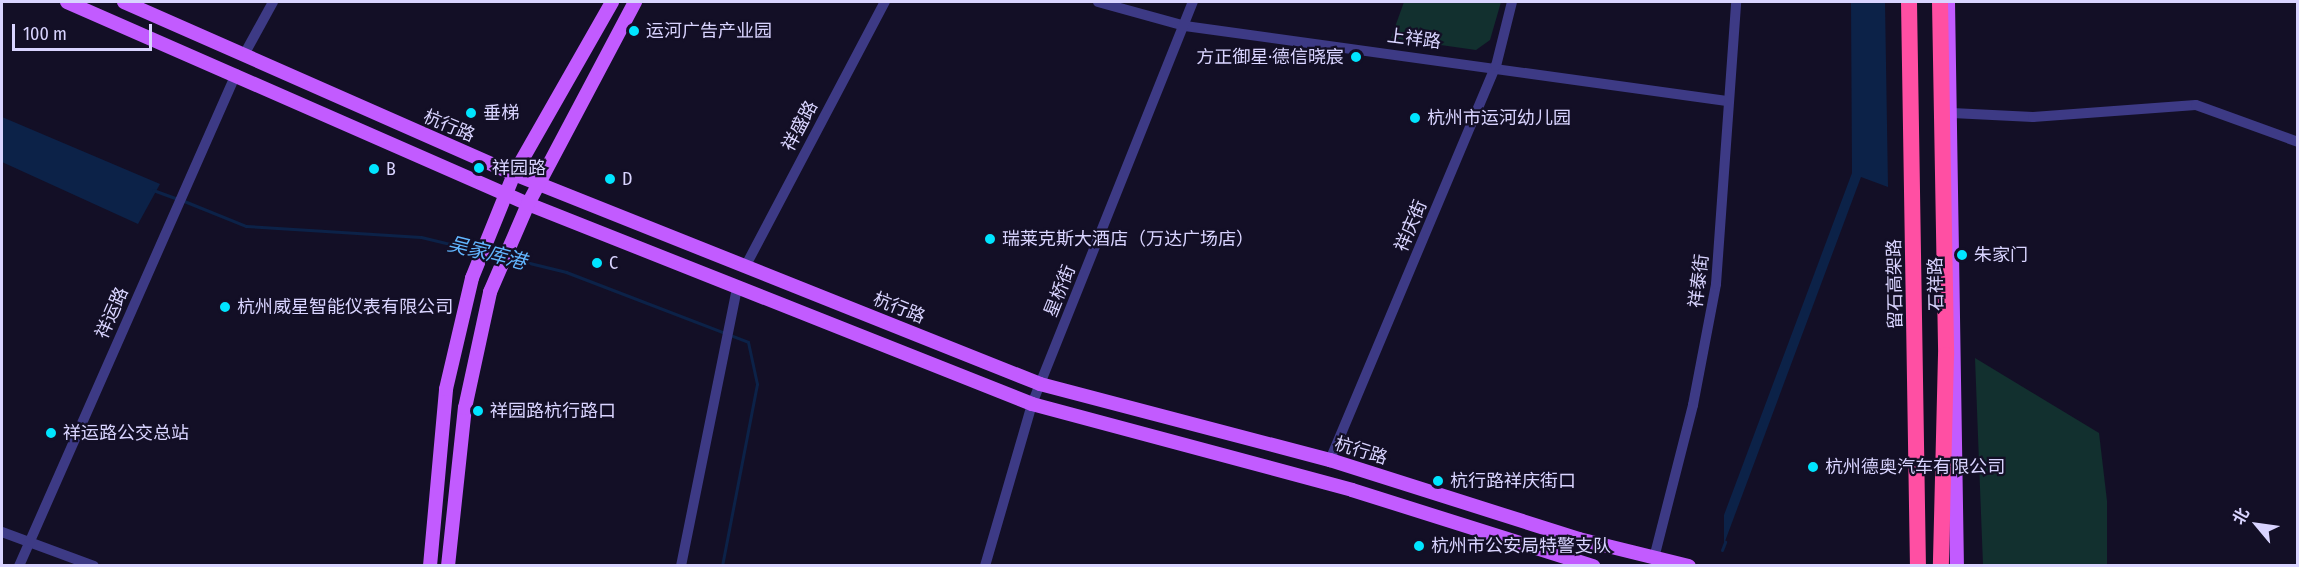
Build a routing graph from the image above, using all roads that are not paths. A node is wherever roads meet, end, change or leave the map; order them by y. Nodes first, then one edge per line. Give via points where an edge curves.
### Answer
1 (67, 2) edge
2 (124, 2) edge
3 (273, 2) edge
4 (612, 2) edge
5 (635, 2) edge
6 (885, 2) edge
7 (1098, 2) edge
8 (1193, 2) edge
9 (1512, 2) edge
10 (1736, 2) edge
11 (1903, 2) edge
12 (1909, 2) edge
13 (1939, 2) edge
14 (1948, 2) edge
15 (1185, 26) junction
16 (245, 53) junction
17 (1496, 66) junction
18 (236, 74) junction
19 (1727, 101) junction
20 (1952, 113) junction
21 (2298, 142) edge
22 (514, 174) junction
23 (538, 184) junction
24 (505, 194) junction
25 (528, 204) junction
26 (745, 267) junction
27 (737, 289) junction
28 (1040, 384) junction
29 (1032, 405) junction
30 (1330, 460) junction
31 (2, 532) edge
32 (28, 544) junction
33 (1654, 558) junction
34 (19, 566) edge
35 (94, 566) edge
36 (430, 566) edge
37 (448, 566) edge
38 (681, 566) edge
39 (985, 566) edge
40 (1593, 566) edge
41 (1689, 566) edge
42 (1911, 566) edge
43 (1918, 566) edge
44 (1941, 566) edge
45 (1957, 566) edge

1 - 18 main road
2 - 16 main road, 杭行路
3 - 16 street
4 - 22 main road
5 - 23 main road
6 - 26 street, 祥盛路
7 - 15 street, 上祥路
8 - 15 street, 星桥街
9 - 17 street, 祥庆街
10 - 19 street, 祥泰街
11 - 42 main road, 石祥路
12 - 43 highway, 留石高架路
13 - 44 highway via 1946,355
14 - 20 main road, 石祥路
15 - 17 street, 上祥路
15 - 28 street, 星桥街
16 - 22 main road, 杭行路
17 - 19 street, 上祥路
17 - 30 street, 祥庆街
18 - 24 main road
18 - 32 street, 祥运路
19 - 33 street, 祥泰街 via 1714,295
20 - 21 street via 2033,117 2196,105
20 - 45 main road, 石祥路
22 - 23 main road, 杭行路
22 - 24 main road
23 - 25 main road
23 - 26 main road, 杭行路
24 - 25 main road
24 - 36 main road via 472,278 446,389
25 - 27 main road
25 - 37 main road via 490,292 477,342
26 - 28 main road, 杭行路
27 - 29 main road
27 - 38 street
28 - 29 street, 星桥街
28 - 30 main road, 杭行路
29 - 39 street, 星桥街
29 - 40 main road via 1352,490
30 - 33 main road, 杭行路
31 - 32 street
32 - 34 street, 祥运路
32 - 35 street
33 - 41 main road, 杭行路

